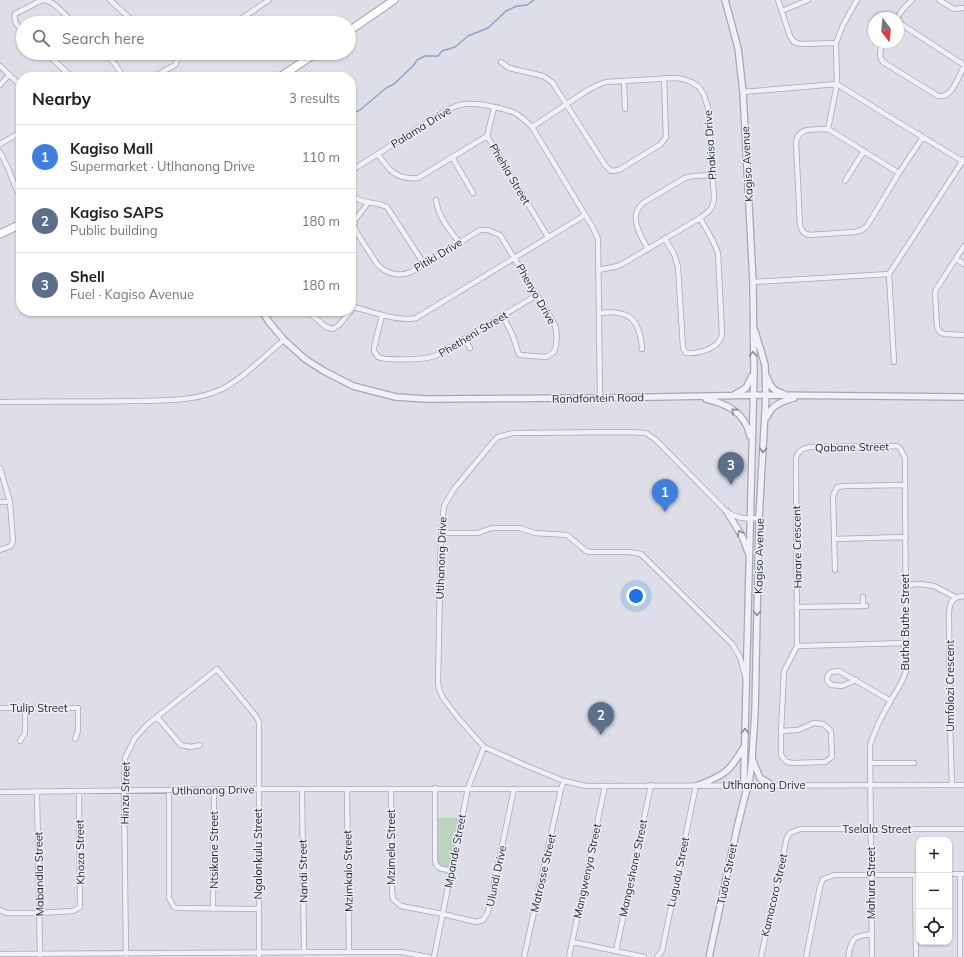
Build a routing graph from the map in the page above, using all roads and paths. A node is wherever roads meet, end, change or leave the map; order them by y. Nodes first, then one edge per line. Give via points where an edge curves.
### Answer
1 (110, 0) edge
2 (269, 0) edge
3 (394, 0) edge
4 (725, 0) edge
5 (778, 0) edge
6 (808, 0) edge
7 (857, 0) edge
8 (912, 0) edge
9 (939, 0) edge
10 (964, 8) edge
11 (782, 11) junction
12 (901, 12) edge
13 (66, 16) edge
14 (127, 16) edge
15 (245, 16) edge
16 (16, 23) edge
17 (356, 26) edge
18 (904, 26) edge
19 (836, 43) junction
20 (881, 48) edge
21 (54, 60) edge
22 (111, 60) edge
23 (177, 60) edge
24 (306, 60) edge
25 (501, 62) dead end
26 (0, 66) edge
27 (964, 66) edge
28 (67, 72) edge
29 (119, 72) edge
30 (162, 72) edge
31 (288, 72) edge
32 (9, 75) junction
33 (664, 78) junction
34 (16, 81) edge
35 (624, 81) junction
36 (837, 84) junction
37 (0, 85) edge
38 (743, 92) junction
39 (567, 104) junction
40 (494, 108) junction
41 (625, 109) dead end
42 (532, 127) junction
43 (828, 129) junction
44 (16, 135) edge
45 (487, 136) junction
46 (923, 137) junction
47 (0, 144) edge
48 (0, 152) edge
49 (864, 152) junction
50 (378, 154) junction
51 (452, 158) junction
52 (964, 161) edge
53 (356, 168) edge
54 (899, 174) junction
55 (712, 175) junction
56 (845, 181) dead end
57 (16, 188) edge
58 (473, 193) dead end
59 (356, 197) edge
60 (436, 200) dead end
61 (368, 203) junction
62 (585, 215) junction
63 (700, 218) junction
64 (356, 220) edge
65 (16, 226) edge
66 (356, 230) edge
67 (0, 234) edge
68 (500, 235) joint
69 (548, 237) junction
70 (665, 239) junction
71 (459, 242) junction
72 (964, 246) edge
73 (648, 249) junction
74 (515, 258) junction
75 (956, 259) junction
76 (424, 264) junction
77 (964, 264) edge
78 (599, 270) junction
79 (889, 274) junction
80 (753, 282) junction
81 (537, 295) junction
82 (356, 307) edge
83 (599, 313) junction
84 (382, 315) junction
85 (265, 316) edge
86 (313, 316) edge
87 (346, 316) edge
88 (503, 316) junction
89 (754, 329) junction
90 (964, 334) edge
91 (465, 339) junction
92 (284, 340) junction
93 (470, 348) dead end
94 (642, 349) dead end
95 (894, 362) dead end
96 (765, 365) junction
97 (754, 373) junction
98 (766, 395) junction
99 (732, 396) junction
100 (753, 396) junction
101 (796, 396) junction
102 (699, 397) junction
103 (964, 397) edge
104 (600, 398) junction
105 (0, 402) edge
106 (765, 426) junction
107 (752, 444) junction
108 (801, 450) joint
109 (902, 450) joint
110 (0, 468) edge
111 (905, 485) junction
112 (0, 502) edge
113 (10, 502) junction
114 (727, 512) junction
115 (759, 518) junction
116 (750, 519) junction
117 (441, 533) junction
118 (906, 537) junction
119 (834, 539) junction
120 (0, 550) edge
121 (749, 556) junction
122 (835, 570) dead end
123 (906, 585) junction
124 (964, 596) edge
125 (863, 597) dead end
126 (955, 597) junction
127 (798, 607) junction
128 (907, 643) junction
129 (797, 646) junction
130 (217, 669) joint
131 (856, 680) junction
132 (746, 682) junction
133 (891, 701) junction
134 (0, 708) edge
135 (25, 708) junction
136 (156, 717) junction
137 (781, 731) junction
138 (76, 739) dead end
139 (20, 740) dead end
140 (200, 745) dead end
141 (745, 746) junction
142 (484, 747) junction
143 (752, 759) junction
144 (870, 763) junction
145 (914, 763) dead end
146 (564, 781) junction
147 (651, 785) junction
148 (697, 785) junction
149 (747, 785) junction
150 (772, 785) junction
151 (952, 785) junction
152 (964, 785) edge
153 (605, 786) junction
154 (870, 786) junction
155 (435, 788) junction
156 (468, 788) junction
157 (258, 789) junction
158 (302, 789) junction
159 (514, 789) junction
160 (561, 789) junction
161 (124, 790) junction
162 (214, 790) junction
163 (347, 790) junction
164 (391, 790) junction
165 (80, 791) junction
166 (169, 791) junction
167 (0, 792) edge
168 (37, 792) junction
169 (871, 829) junction
170 (964, 829) edge
171 (790, 833) joint
172 (451, 870) junction
173 (962, 874) edge
174 (870, 875) junction
175 (916, 875) edge
176 (396, 903) joint
177 (214, 909) junction
178 (259, 909) junction
179 (917, 909) edge
180 (0, 910) edge
181 (39, 913) junction
182 (443, 914) junction
183 (872, 934) junction
184 (573, 942) junction
185 (616, 951) junction
186 (304, 952) junction
187 (349, 952) junction
188 (0, 954) edge
189 (400, 954) edge
190 (126, 955) edge
191 (170, 955) edge
192 (215, 955) edge
193 (259, 955) edge
194 (40, 956) edge
195 (81, 956) edge
196 (429, 957) edge
197 (434, 957) edge
198 (524, 957) edge
199 (569, 957) edge
200 (644, 957) edge
201 (657, 957) edge
202 (709, 957) edge
203 (761, 957) edge
204 (806, 957) edge
205 (848, 957) edge
206 (872, 957) edge
207 (916, 957) edge
208 (960, 957) edge

1 - 14 street
2 - 15 street
3 - 17 main road
4 - 38 street, Kagiso Avenue via 738,48
5 - 11 street
6 - 11 street
7 - 19 street
8 - 12 street
9 - 10 street via 954,9
11 - 19 street via 794,42
13 - 16 street via 54,5 42,0 15,14
18 - 27 street
19 - 36 street
20 - 27 street via 881,60 888,66 938,96 943,97 950,92
21 - 28 street
22 - 29 street
23 - 30 street via 175,65
24 - 31 main road
25 - 39 street via 513,69 548,78
26 - 32 street
32 - 34 street
32 - 37 street
33 - 35 street, Phakisa Drive
33 - 39 street via 666,137 661,144 619,170 611,170 605,165
33 - 55 street, Phakisa Drive via 687,81 699,87 704,95 708,108
35 - 39 street, Phakisa Drive via 598,84
35 - 41 street
36 - 38 street
36 - 43 street
36 - 46 street
38 - 80 street, Kagiso Avenue
39 - 42 street, Phakisa Drive
40 - 42 street, Palama Drive via 515,113
40 - 45 street, Phehla Street
40 - 50 street, Palama Drive via 474,104 458,105
42 - 62 street, Palama Drive
43 - 49 street
43 - 54 street via 802,131 797,136 800,226 805,234 862,230
44 - 47 street
45 - 51 street
45 - 69 street, Phehla Street
46 - 52 street
46 - 54 street
48 - 57 street
49 - 54 street
49 - 56 street
50 - 51 street via 393,173 414,178
50 - 53 street, Palama Drive
51 - 58 street
52 - 79 street
55 - 63 street, Phakisa Drive via 713,206
55 - 73 street via 685,178 640,206 636,212 637,230
59 - 61 street
60 - 71 street via 437,209
61 - 64 street, Pitiki Drive
61 - 76 street via 384,205 390,210
62 - 69 street
62 - 78 street, Palama Drive via 598,239
63 - 70 street, Phakisa Drive
63 - 70 street via 718,253 722,333 721,341 716,346 694,353 686,352 682,348 678,267
65 - 67 main road
66 - 76 street, Pitiki Drive via 384,271 402,275
68 - 71 street, Pitiki Drive via 480,230
68 - 74 street, Phenyo Drive
69 - 74 street
70 - 73 street, Phakisa Drive
71 - 76 street, Pitiki Drive
72 - 75 street
73 - 78 street, Phakisa Drive via 618,266
74 - 81 street, Phenyo Drive
74 - 84 street via 416,318
75 - 77 street
75 - 90 street via 937,288 937,326 942,334
78 - 83 street, Palama Drive
79 - 80 street
79 - 95 street
80 - 89 street, Kagiso Avenue
81 - 88 street, Phetheni Street
81 - 88 street, Phenyo Drive via 556,327 555,349 549,356 520,355
82 - 84 street
83 - 94 street via 621,312 630,318 640,331
83 - 104 street, Palama Drive
84 - 91 street, Phetheni Street via 374,352 381,359 429,358
85 - 92 street, Randfontein Road
86 - 87 street via 326,327 333,329
88 - 91 street, Phetheni Street
89 - 96 street, Kagiso Avenue
97 -> 89 street, Kagiso Avenue
91 - 93 street
92 - 104 street, Randfontein Road via 305,359 339,380 391,396 426,399
92 - 105 street via 233,382 194,398
96 - 98 street, Kagiso Avenue
96 - 101 street via 772,388
97 - 99 street via 746,388
97 - 100 street, Kagiso Avenue
98 - 100 street, Randfontein Road
98 - 101 street, Randfontein Road
98 - 106 street, Kagiso Avenue
99 - 100 street, Randfontein Road
99 - 102 street, Randfontein Road
100 - 107 street, Kagiso Avenue
101 - 103 street, Randfontein Road
101 - 106 street via 772,408
102 - 104 street, Randfontein Road
107 -> 102 street via 749,430 736,412 722,403
106 -> 115 street, Kagiso Avenue
107 - 116 street, Kagiso Avenue
108 - 109 street, Qabane Street via 810,447 897,446
108 - 127 street, Harare Crescent via 796,458
109 - 111 street, Butha Buthe Street via 905,458
110 - 113 street
111 - 118 street, Butha Buthe Street
111 - 119 street via 837,488 833,496
112 - 113 street
113 - 120 street via 13,541 11,546
114 - 116 street, Utlhanong Drive via 738,518
114 - 117 street, Utlhanong Drive via 646,433 512,433 493,442 454,489 444,506
121 -> 114 street via 742,536
115 - 116 street, Utlhanong Drive
115 -> 143 street, Kagiso Avenue
116 - 121 street, Kagiso Avenue
117 - 132 street via 478,533 492,528 520,528 535,533 567,534 590,552 641,554 728,641 740,657
117 - 142 street, Utlhanong Drive via 439,689 459,719
118 - 119 street
118 - 123 street, Butha Buthe Street
119 - 122 street
121 - 132 street, Kagiso Avenue
123 - 126 street via 934,586
123 - 128 street, Butha Buthe Street
124 - 126 street
125 - 127 street via 864,606
126 - 151 street, Umfolozi Crescent via 951,601 949,612
127 - 129 street, Harare Crescent
128 - 129 street
128 - 133 street, Butha Buthe Street via 906,671
129 - 137 street via 784,671
130 - 136 street, Hinza Street
130 - 157 street, Ngalonkulu Street via 259,722
131 - 131 street via 836,670 828,674 827,680 831,685 838,686
131 - 133 street
141 -> 132 street, Kagiso Avenue
133 - 144 street, Butha Buthe Street via 871,741
134 - 135 street, Tulip Street
135 - 138 street, Tulip Street via 78,708
135 - 139 street via 24,733
136 - 140 street via 181,745
136 - 161 street, Hinza Street via 141,731 127,753
137 - 137 street via 781,754 787,762 824,762 832,757 832,732 823,724
141 - 148 street via 726,772
141 - 149 street, Kagiso Avenue
142 - 146 street, Utlhanong Drive
142 - 156 street, Mpande Street
143 - 149 street, Kagiso Avenue
143 - 150 street via 760,778
144 - 145 street
144 - 154 street, Butha Buthe Street
146 - 153 street, Utlhanong Drive via 586,786
146 - 160 street
147 - 148 street, Utlhanong Drive
147 - 153 street, Utlhanong Drive
147 - 185 street, Mangeshane Street
148 - 149 street, Utlhanong Drive
148 - 201 street, Lugudu Street via 662,951
149 - 150 street, Utlhanong Drive
149 - 202 street, Tudor Street
150 - 154 street, Utlhanong Drive
151 - 152 street, Utlhanong Drive
151 - 154 street, Utlhanong Drive
153 - 184 street, Mangwenya Street
154 - 169 street, Mahura Street
155 - 156 street, Utlhanong Drive
155 - 164 street, Utlhanong Drive
155 - 172 street via 435,861 440,869
156 - 159 street, Utlhanong Drive
156 - 172 street, Mpande Street
157 - 158 street, Utlhanong Drive
157 - 162 street, Utlhanong Drive
157 - 178 street, Ngalonkulu Street
158 - 163 street, Utlhanong Drive
158 - 186 street, Nandi Street
159 - 160 street, Utlhanong Drive
159 - 182 street, Ulundi Drive via 486,917 476,922
160 - 198 street, Matrosse Street
161 - 165 street, Utlhanong Drive
161 - 166 street, Utlhanong Drive
161 - 190 street, Hinza Street
162 - 166 street, Utlhanong Drive
162 - 177 street, Ntsikane Street
163 - 164 street, Utlhanong Drive
163 - 187 street, Mzimkalo Street
164 - 176 street, Mzimela Street via 392,891
165 - 168 street, Utlhanong Drive
165 - 181 street, Khoza Street via 81,904 76,911
166 - 177 street via 170,902 177,908
167 - 168 street, Utlhanong Drive
168 - 181 street, Mabandla Street
169 - 170 street, Tselala Street
169 - 171 street, Tselala Street via 800,829
169 - 174 street, Mahura Street
171 - 203 street, Kamacoro Street via 785,844
172 - 182 street, Mpande Street
173 - 208 street
174 - 175 street
174 - 183 street, Mahura Street
174 - 204 street via 834,875 823,879
176 - 182 street, Ulundi Drive via 408,908
177 - 178 street
178 - 193 street, Ngalonkulu Street
179 - 207 street
180 - 181 street
181 - 194 street, Mabandla Street
182 - 197 street, Mpande Street
183 - 205 street via 854,938
183 - 206 street, Mahura Street
184 - 185 street
184 - 199 street, Mangwenya Street
185 - 200 street
186 - 187 street
186 - 193 street
187 - 189 street
188 - 194 street
189 - 196 street
190 - 191 street
190 - 195 street
191 - 192 street
192 - 193 street
194 - 195 street

